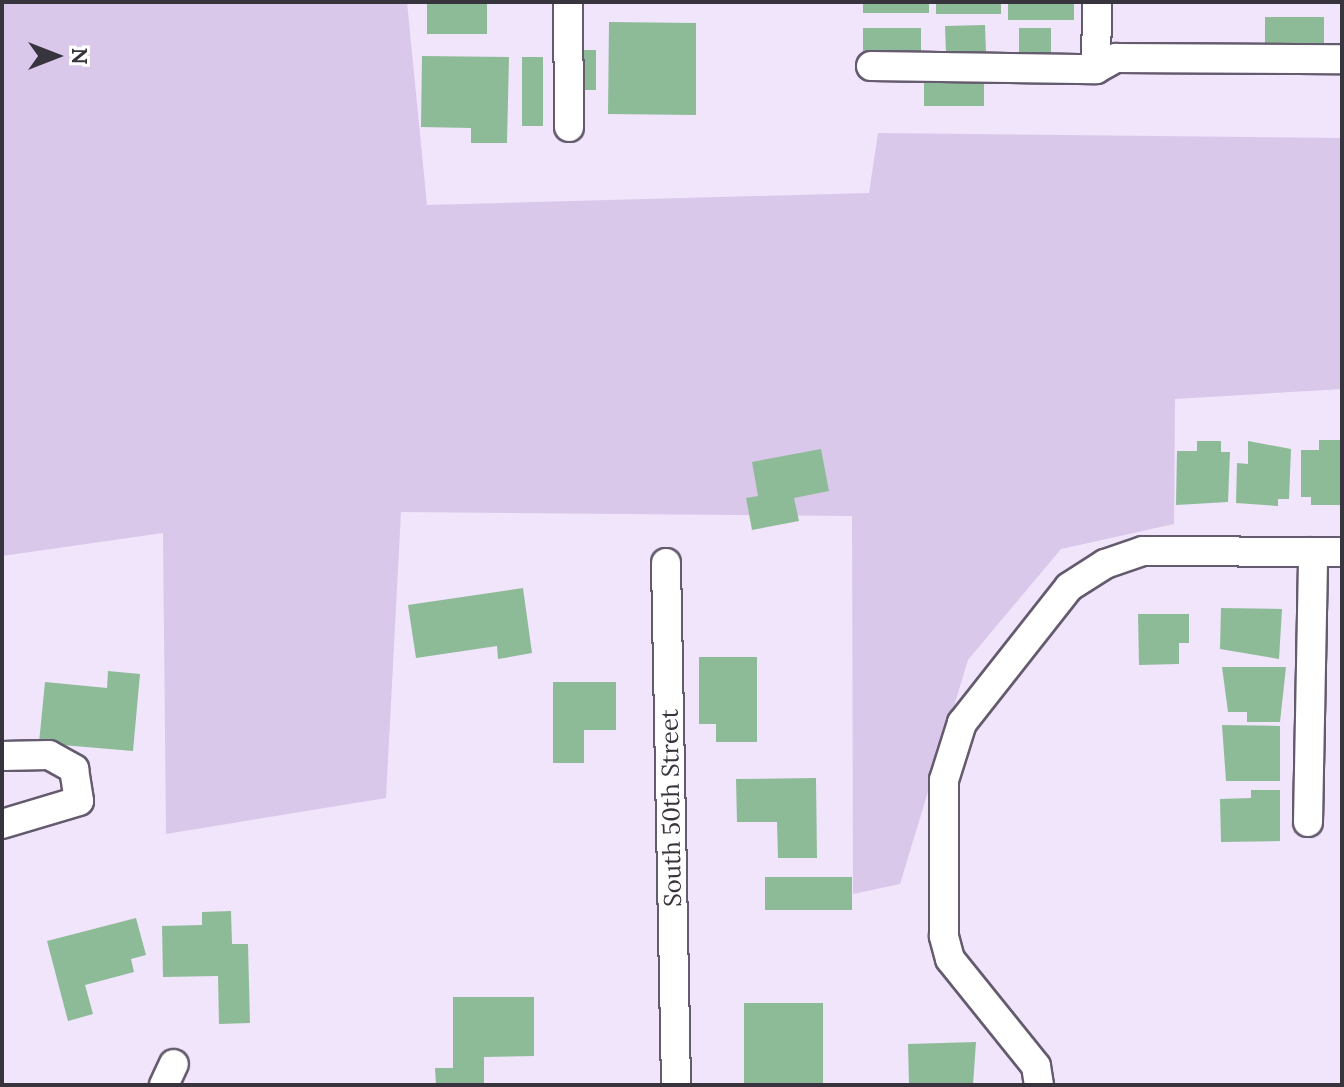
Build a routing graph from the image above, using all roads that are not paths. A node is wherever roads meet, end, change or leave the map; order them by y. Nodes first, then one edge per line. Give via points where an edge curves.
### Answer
1 (568, 2) edge
2 (1097, 2) edge
3 (1342, 59) edge
4 (871, 66) dead end
5 (1096, 69) junction
6 (569, 127) dead end
7 (1313, 552) junction
8 (1342, 552) edge
9 (666, 563) dead end
10 (2, 756) edge
11 (1308, 822) dead end
12 (2, 824) edge
13 (676, 1085) edge
14 (1039, 1085) edge

1 - 6 street
2 - 5 street
3 - 5 street via 1116,58
4 - 5 street
7 - 8 street
7 - 11 street
7 - 14 street via 1143,551 1069,587 962,723 944,780 944,936 950,959 1036,1066
9 - 13 street, South 50th Street
10 - 12 street via 49,755 74,769 79,801

